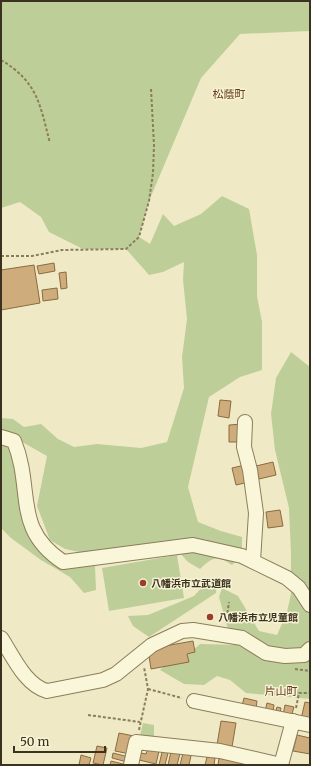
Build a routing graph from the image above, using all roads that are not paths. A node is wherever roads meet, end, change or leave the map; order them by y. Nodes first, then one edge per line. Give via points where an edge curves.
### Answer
1 (245, 422) dead end
2 (1, 437) edge
3 (253, 561) junction
4 (310, 605) edge
5 (1, 638) edge
6 (310, 649) edge
7 (194, 701) road end
8 (293, 721) junction
9 (310, 725) edge
10 (131, 765) edge
11 (281, 765) edge

1 - 3 street via 244,447 256,513
2 - 3 street via 14,441 21,458 28,521 37,539 63,562 193,545
3 - 4 street via 287,578 299,588
5 - 6 street via 30,682 47,691 103,680 116,674 152,645 182,631 193,630 242,638 266,653 285,656 304,655
7 - 8 street
8 - 9 street
8 - 11 street
10 - 11 street via 136,742 220,751

